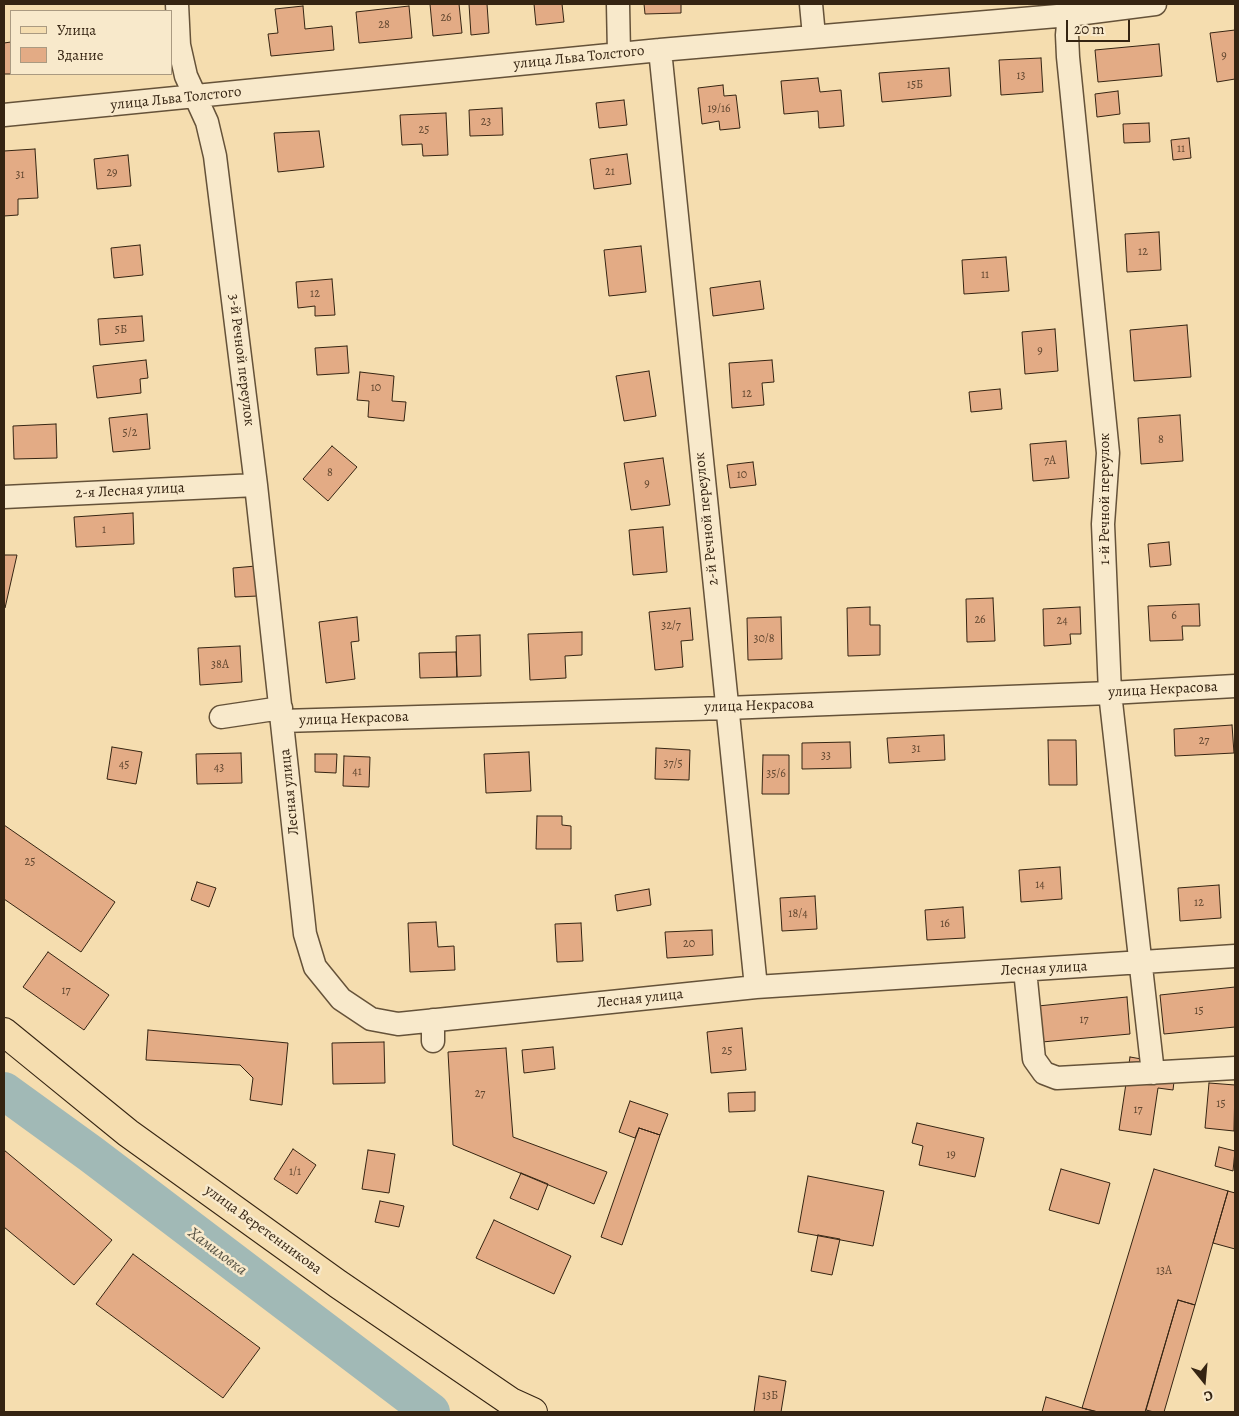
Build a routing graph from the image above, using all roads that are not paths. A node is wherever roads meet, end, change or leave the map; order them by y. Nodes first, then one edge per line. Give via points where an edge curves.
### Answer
1 (177, 4) edge
2 (618, 4) edge
3 (811, 4) edge
4 (1155, 4) edge
5 (1069, 9) edge
6 (814, 36) junction
7 (660, 50) junction
8 (619, 54) junction
9 (196, 97) junction
10 (4, 115) edge
11 (256, 485) junction
12 (4, 498) edge
13 (1235, 686) edge
14 (1110, 693) junction
15 (726, 708) junction
16 (281, 714) junction
17 (221, 717) dead end
18 (1235, 956) edge
19 (1141, 963) junction
20 (1025, 970) junction
21 (756, 987) junction
22 (4, 1032) edge
23 (1235, 1068) edge
24 (1153, 1072) junction
25 (534, 1412) edge

1 - 9 street, 3-й Речной переулок via 179,45 186,76
2 - 8 street
3 - 6 street
4 - 5 street, улица Льва Толстого
5 - 6 street, улица Льва Толстого
5 - 14 street, 1-й Речной переулок via 1068,57 1108,453 1103,524
6 - 7 street, улица Льва Толстого
7 - 8 street, улица Льва Толстого
7 - 15 street, 2-й Речной переулок
8 - 9 street, улица Льва Толстого
9 - 10 street, улица Льва Толстого
9 - 11 street, 3-й Речной переулок via 207,122 215,156
11 - 12 street, 2-я Лесная улица
11 - 16 street, 3-й Речной переулок
13 - 14 street, улица Некрасова
14 - 15 street, улица Некрасова
14 - 19 street, 1-й Речной переулок
15 - 16 street, улица Некрасова
15 - 21 street, 2-й Речной переулок
16 - 17 street, улица Некрасова
16 - 21 street, Лесная улица via 305,934 316,967 340,999 371,1019 433,1031
18 - 19 street, Лесная улица
19 - 20 street, Лесная улица
19 - 24 street, 1-й Речной переулок
20 - 21 street, Лесная улица
20 - 24 street via 1034,1059 1044,1073 1057,1078
22 - 25 main road, улица Веретенникова via 128,1133 330,1279 511,1402
23 - 24 street

